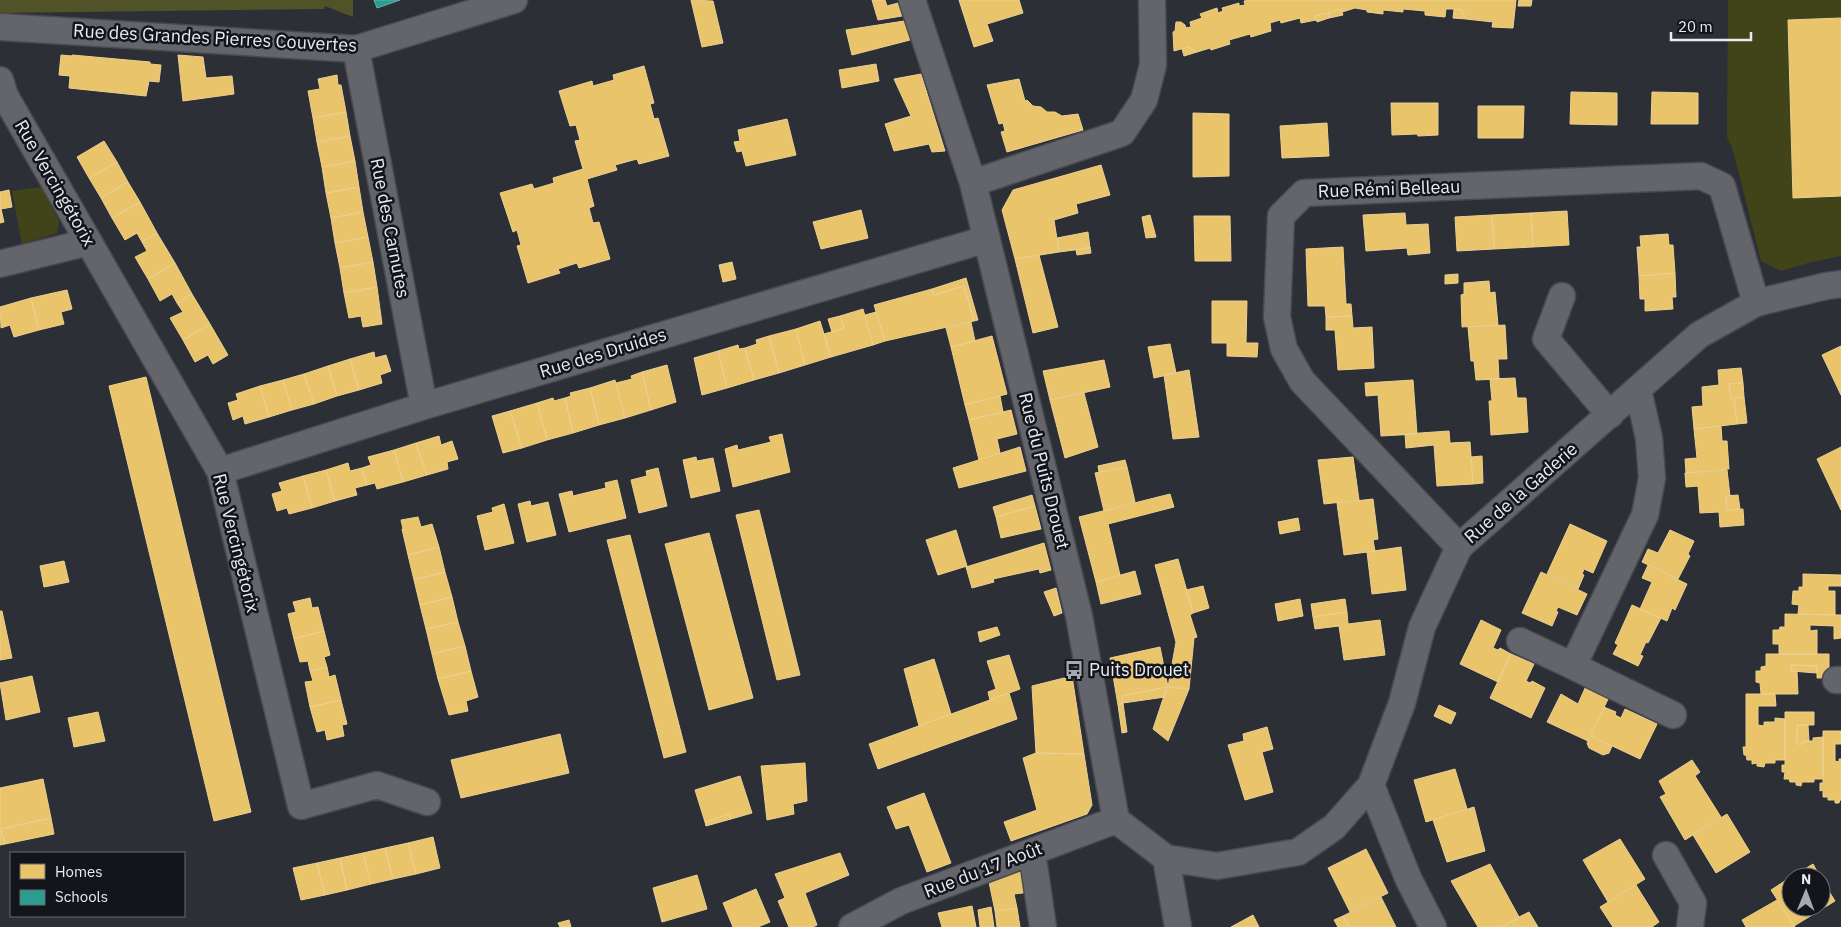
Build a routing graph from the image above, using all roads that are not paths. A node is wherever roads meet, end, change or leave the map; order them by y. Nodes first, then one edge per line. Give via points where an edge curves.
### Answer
1 (514, 0) edge
2 (912, 0) edge
3 (1154, 1) edge
4 (0, 27) edge
5 (356, 49) junction
6 (0, 80) edge
7 (973, 183) junction
8 (987, 240) junction
9 (89, 242) junction
10 (0, 264) edge
11 (1841, 284) edge
12 (1562, 296) dead end
13 (1756, 303) junction
14 (1638, 390) junction
15 (424, 406) junction
16 (1610, 415) junction
17 (220, 471) junction
18 (1459, 547) junction
19 (1520, 641) dead end
20 (1573, 666) junction
21 (1673, 715) dead end
22 (1371, 785) junction
23 (427, 802) dead end
24 (1116, 820) junction
25 (1032, 852) junction
26 (1666, 855) dead end
27 (1166, 858) junction
28 (852, 927) edge
29 (1043, 927) edge
30 (1178, 927) edge
31 (1433, 927) edge
32 (1690, 927) edge

1 - 5 street, Rue des Grandes Pierres Couvertes
2 - 7 street, Rue du Puits Drouet
3 - 7 street via 1153,65 1144,100 1122,132
4 - 5 street, Rue des Grandes Pierres Couvertes
5 - 15 street, Rue des Carnutes
6 - 9 street, Rue Vercingétorix via 5,96
7 - 8 street, Rue du Puits Drouet
8 - 15 street, Rue des Druides
8 - 24 street, Rue du Puits Drouet via 1079,616
9 - 10 street
9 - 17 street, Rue Vercingétorix
11 - 13 street, Rue de la Gaderie
12 - 16 street via 1546,339
13 - 14 street, Rue de la Gaderie via 1699,335
13 - 18 street, Rue Rémi Belleau via 1722,186 1701,176 1304,193 1281,216 1277,316 1284,349 1302,381
14 - 16 street, Rue de la Gaderie
14 - 20 street via 1649,438 1652,478 1645,515
15 - 17 street, Rue des Druides
16 - 18 street, Rue de la Gaderie
17 - 23 street, Rue Vercingétorix via 301,806 377,786
18 - 22 street, Rue de la Gaderie via 1422,627 1402,703
19 - 20 street
20 - 21 street
22 - 27 street, Rue de la Gaderie via 1334,828 1298,852 1217,866
22 - 31 street via 1408,878
24 - 25 street, Rue du 17 Août
24 - 27 street
25 - 28 street, Rue du 17 Août via 901,901
25 - 29 street
26 - 32 street via 1693,903
27 - 30 street

